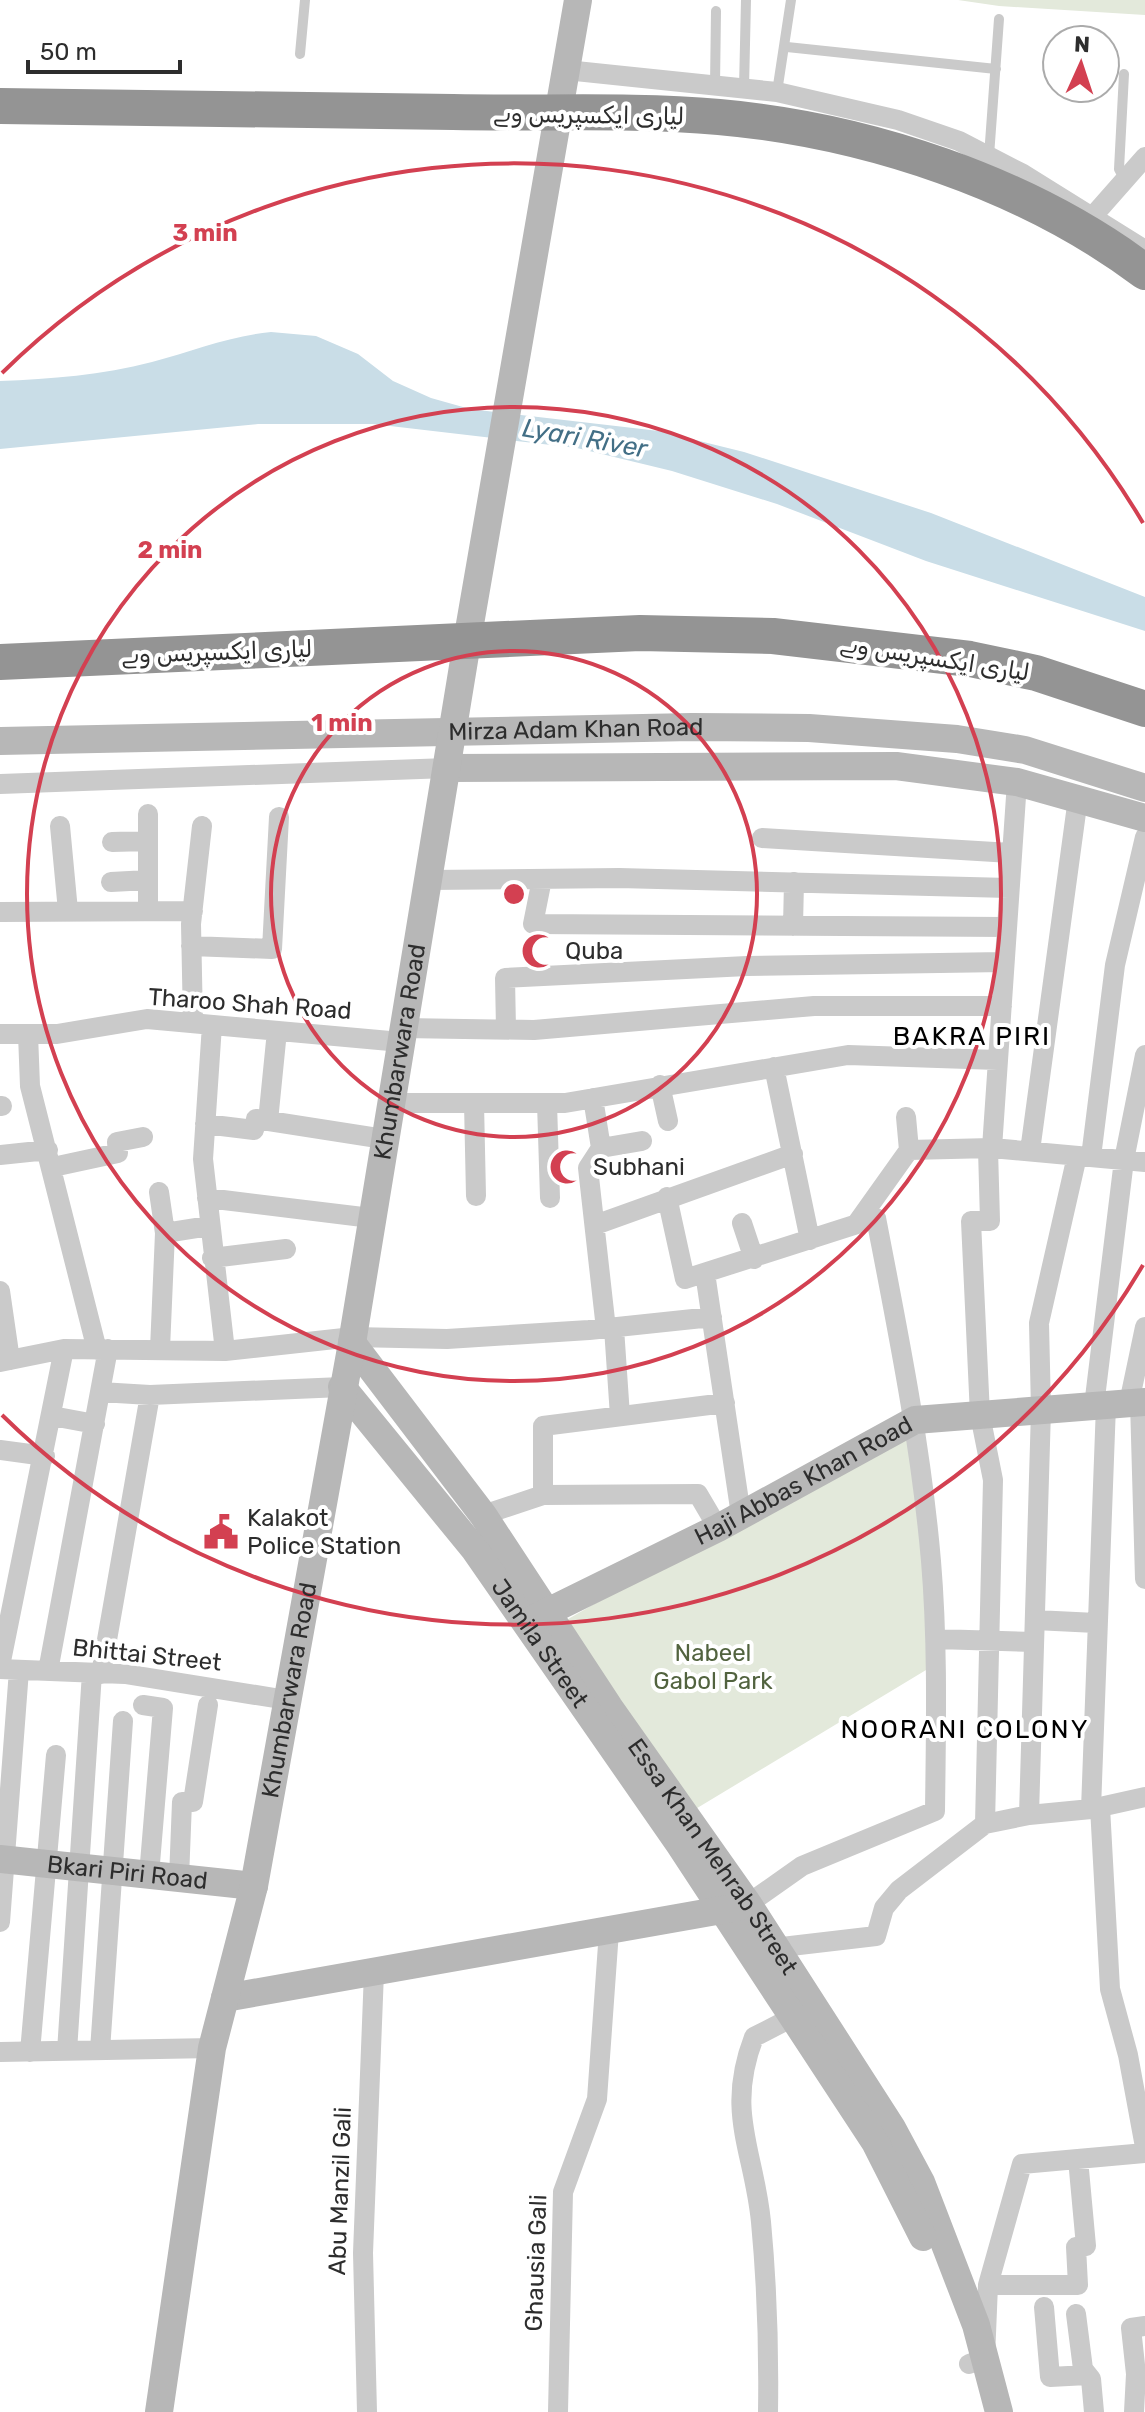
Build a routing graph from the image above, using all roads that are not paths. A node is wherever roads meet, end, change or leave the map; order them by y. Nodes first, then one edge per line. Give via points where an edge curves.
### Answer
1 (305, 0) edge
2 (578, 0) edge
3 (746, 0) edge
4 (791, 0) edge
5 (716, 11) dead end
6 (999, 19) dead end
7 (787, 47) junction
8 (300, 54) dead end
9 (996, 69) junction
10 (566, 70) junction
11 (1124, 74) dead end
12 (715, 85) junction
13 (744, 88) junction
14 (777, 92) junction
15 (0, 106) edge
16 (989, 156) junction
17 (1145, 157) edge
18 (1125, 180) junction
19 (1093, 216) junction
20 (1145, 250) edge
21 (1145, 272) edge
22 (0, 662) edge
23 (1145, 709) edge
24 (454, 731) junction
25 (0, 741) edge
26 (448, 768) junction
27 (1017, 782) junction
28 (0, 784) edge
29 (1145, 788) edge
30 (1078, 798) junction
31 (148, 814) dead end
32 (279, 817) dead end
33 (1145, 818) edge
34 (60, 826) dead end
35 (202, 826) dead end
36 (1145, 837) edge
37 (762, 838) dead end
38 (148, 841) junction
39 (112, 842) dead end
40 (1011, 853) junction
41 (542, 879) junction
42 (148, 880) junction
43 (428, 880) junction
44 (111, 882) dead end
45 (794, 882) junction
46 (1009, 888) junction
47 (148, 909) junction
48 (68, 911) junction
49 (193, 911) junction
50 (0, 912) edge
51 (793, 926) junction
52 (1007, 927) junction
53 (191, 946) junction
54 (1004, 962) junction
55 (1002, 1006) junction
56 (202, 1024) junction
57 (506, 1029) junction
58 (277, 1031) junction
59 (0, 1034) edge
60 (28, 1034) junction
61 (402, 1035) junction
62 (1145, 1055) edge
63 (998, 1060) junction
64 (774, 1067) junction
65 (660, 1085) junction
66 (593, 1098) junction
67 (390, 1103) junction
68 (474, 1103) junction
69 (547, 1103) junction
70 (906, 1117) dead end
71 (268, 1121) junction
72 (668, 1121) dead end
73 (205, 1124) junction
74 (143, 1137) dead end
75 (384, 1139) junction
76 (642, 1141) dead end
77 (601, 1148) junction
78 (990, 1149) junction
79 (909, 1150) junction
80 (1030, 1151) junction
81 (793, 1154) junction
82 (0, 1155) edge
83 (1084, 1156) junction
84 (51, 1158) junction
85 (1124, 1160) junction
86 (1145, 1162) edge
87 (159, 1192) dead end
88 (476, 1196) dead end
89 (667, 1197) junction
90 (207, 1198) junction
91 (550, 1198) dead end
92 (371, 1218) junction
93 (742, 1223) dead end
94 (857, 1223) junction
95 (595, 1225) junction
96 (209, 1226) junction
97 (165, 1233) junction
98 (810, 1240) junction
99 (286, 1249) dead end
100 (212, 1258) junction
101 (754, 1259) junction
102 (705, 1273) junction
103 (0, 1291) edge
104 (712, 1317) junction
105 (1145, 1327) edge
106 (610, 1328) junction
107 (352, 1340) junction
108 (64, 1349) junction
109 (160, 1349) junction
110 (103, 1350) junction
111 (225, 1351) junction
112 (5, 1361) edge
113 (342, 1387) junction
114 (100, 1392) junction
115 (150, 1395) junction
116 (725, 1403) junction
117 (1123, 1404) edge
118 (1041, 1410) junction
119 (980, 1415) junction
120 (52, 1416) junction
121 (620, 1416) junction
122 (915, 1420) junction
123 (95, 1424) junction
124 (0, 1450) edge
125 (45, 1456) junction
126 (543, 1495) junction
127 (483, 1515) junction
128 (729, 1522) junction
129 (1145, 1579) edge
130 (537, 1617) junction
131 (1035, 1620) junction
132 (1096, 1623) junction
133 (936, 1639) junction
134 (989, 1641) junction
135 (1034, 1642) junction
136 (6, 1668) edge
137 (48, 1671) junction
138 (96, 1673) junction
139 (287, 1700) junction
140 (143, 1705) dead end
141 (208, 1705) dead end
142 (123, 1721) dead end
143 (56, 1755) dead end
144 (1145, 1797) edge
145 (1096, 1808) junction
146 (1029, 1815) junction
147 (985, 1824) junction
148 (2, 1859) edge
149 (44, 1863) junction
150 (81, 1867) junction
151 (112, 1871) junction
152 (149, 1875) junction
153 (179, 1878) junction
154 (254, 1886) junction
155 (736, 1908) junction
156 (0, 1922) edge
157 (609, 1931) junction
158 (763, 1949) junction
159 (374, 1972) junction
160 (225, 1998) junction
161 (793, 2017) junction
162 (212, 2048) junction
163 (100, 2050) junction
164 (67, 2051) junction
165 (0, 2052) edge
166 (30, 2052) junction
167 (1145, 2150) edge
168 (1078, 2159) junction
169 (988, 2285) junction
170 (1044, 2307) dead end
171 (1076, 2314) dead end
172 (1145, 2326) edge
173 (977, 2361) junction
174 (1087, 2375) junction
175 (159, 2412) edge
176 (367, 2412) edge
177 (558, 2412) edge
178 (768, 2412) edge
179 (981, 2412) edge
180 (999, 2412) edge
181 (1094, 2412) edge
182 (1134, 2412) edge

1 - 8 lane
2 - 10 main road, Khumbarwara Road
3 - 13 lane
4 - 7 lane
5 - 12 lane
6 - 9 lane
7 - 9 lane
7 - 14 lane
9 - 16 lane
10 - 12 street
10 - 24 main road, Khumbarwara Road
11 - 18 lane via 1119,169
12 - 13 street
13 - 14 street
14 - 16 street via 898,120
15 - 21 highway, لیاری ایکسپریس وے, bridge via 719,117 850,140 954,170 1039,204
16 - 19 street
17 - 18 street
18 - 19 street
19 - 20 street
22 - 23 highway, لیاری ایکسپریس وے, bridge via 640,633 773,636 970,659 1036,673
24 - 25 main road, Mirza Adam Khan Road
24 - 26 main road, Khumbarwara Road
24 - 29 main road, Mirza Adam Khan Road via 707,727 900,733 1025,750
26 - 27 main road, Mirza Adam Khan Road via 896,766
26 - 28 street, Mirza Adam Khan Road
26 - 43 main road, Khumbarwara Road
27 - 30 main road, Mirza Adam Khan Road
27 - 40 street
30 - 33 main road, Mirza Adam Khan Road
30 - 80 street
31 - 38 street
32 - 53 street via 272,949
34 - 48 street
35 - 49 street
36 - 83 street via 1115,965
37 - 40 street
38 - 39 street
38 - 42 street
40 - 46 street
41 - 43 street
41 - 45 street
41 - 51 street via 533,924
42 - 44 street
42 - 47 street
43 - 61 main road, Khumbarwara Road
45 - 46 street
45 - 51 street
46 - 52 street
47 - 48 street
47 - 49 street
48 - 50 street
49 - 53 street
51 - 52 street
52 - 54 street
53 - 56 street
54 - 55 street
54 - 57 street via 747,966 505,978
55 - 57 street, Tharoo Shah Road via 814,1006
55 - 63 street
56 - 58 street, Tharoo Shah Road
56 - 60 street, Tharoo Shah Road via 147,1019
56 - 73 street
57 - 61 street, Tharoo Shah Road
58 - 61 street, Tharoo Shah Road
58 - 71 street
59 - 60 street, Tharoo Shah Road
60 - 84 street via 30,1086
61 - 67 main road, Khumbarwara Road
62 - 85 street
63 - 64 street via 848,1055
63 - 78 street
64 - 65 street
64 - 81 street
65 - 66 street
65 - 72 street
66 - 69 street
66 - 77 street
67 - 68 street
67 - 75 main road, Khumbarwara Road
68 - 69 street
68 - 88 street
69 - 91 street
70 - 79 street
71 - 73 street via 256,1119 254,1130
71 - 75 street
73 - 90 street
74 - 84 street via 117,1142 118,1153
75 - 92 main road, Khumbarwara Road
76 - 77 street
77 - 95 street via 588,1168
78 - 79 street
78 - 80 street
78 - 119 street via 990,1221 971,1221
79 - 94 street
80 - 83 street
81 - 89 street
81 - 98 street
82 - 84 street
83 - 85 street
83 - 118 street via 1043,1296
84 - 110 street
85 - 86 street
85 - 117 street
87 - 97 street
89 - 95 street
89 - 102 street via 685,1279
90 - 92 street
90 - 96 street
92 - 107 main road, Khumbarwara Road
93 - 101 street
94 - 98 street
94 - 122 street via 876,1218
95 - 106 street
96 - 97 street
96 - 100 street
97 - 109 street
98 - 101 street
99 - 100 street
100 - 111 street
101 - 102 street
102 - 104 street
103 - 112 street
104 - 106 street
104 - 116 street
105 - 117 street
106 - 107 street
106 - 121 street
107 - 111 street
107 - 113 main road, Khumbarwara Road
107 - 127 main road, Essa Khan Mehrab Street
108 - 110 street
108 - 112 street
108 - 120 street
109 - 110 street
109 - 111 street
110 - 114 street
113 - 115 street
113 - 130 main road, Jamila Street
113 - 139 main road, Khumbarwara Road
114 - 115 street
114 - 123 street
115 - 138 street
116 - 121 street
116 - 128 street
117 - 118 main road, Haji Abbas Khan Road
117 - 129 street
117 - 132 street
118 - 119 main road, Haji Abbas Khan Road
118 - 131 street
119 - 122 main road, Haji Abbas Khan Road
119 - 134 street via 993,1480
120 - 123 street
120 - 125 street
121 - 126 street via 543,1426
122 - 128 main road, Haji Abbas Khan Road
122 - 133 street
123 - 137 street
124 - 125 street
125 - 136 street
126 - 127 street
126 - 128 street via 698,1494
127 - 130 main road, Essa Khan Mehrab Street
128 - 130 main road, Haji Abbas Khan Road
130 - 155 main road, Essa Khan Mehrab Street
131 - 132 street
131 - 135 street
132 - 145 street
133 - 134 street
133 - 155 street via 935,1811 802,1866
134 - 135 street
134 - 147 street
135 - 146 street
136 - 137 street, Bhittai Street
136 - 148 street
137 - 138 street, Bhittai Street
138 - 139 street, Bhittai Street
138 - 150 street
139 - 154 main road, Khumbarwara Road
140 - 152 street via 163,1708
141 - 153 street via 193,1802 182,1802
142 - 151 street
143 - 149 street
144 - 145 street
145 - 146 street
145 - 167 street via 1110,1989
146 - 147 street
147 - 158 street via 899,1890 884,1908 876,1936
148 - 149 main road, Bkari Piri Road
148 - 156 street
149 - 150 main road, Bkari Piri Road
149 - 166 street
150 - 151 main road, Bkari Piri Road
150 - 164 street
151 - 152 main road, Bkari Piri Road
151 - 163 street
152 - 153 main road, Bkari Piri Road
153 - 154 main road, Bkari Piri Road
154 - 160 main road, Khumbarwara Road
155 - 157 main road
155 - 158 main road, Essa Khan Mehrab Street
157 - 159 main road
157 - 177 street, Ghausia Gali via 597,2099 563,2192
158 - 161 main road, Essa Khan Mehrab Street
158 - 173 main road, Essa Khan Mehrab Street via 892,2128 921,2182
159 - 160 main road
159 - 176 street, Abu Manzil Gali via 363,2253
160 - 162 main road, Khumbarwara Road
161 - 173 main road, Essa Khan Mehrab Street via 883,2154
161 - 178 street via 754,2037 744,2062 740,2114 761,2217 769,2315
162 - 163 street
162 - 175 main road, Khumbarwara Road
163 - 164 street
164 - 166 street
165 - 166 street
167 - 168 street
168 - 169 street via 1022,2164
168 - 169 street via 1086,2246 1076,2247 1078,2285
169 - 173 street
170 - 174 street via 1050,2377
171 - 174 street
172 - 182 street via 1131,2328
173 - 179 main road, Essa Khan Mehrab Street
173 - 180 main road, Essa Khan Mehrab Street
174 - 181 street

